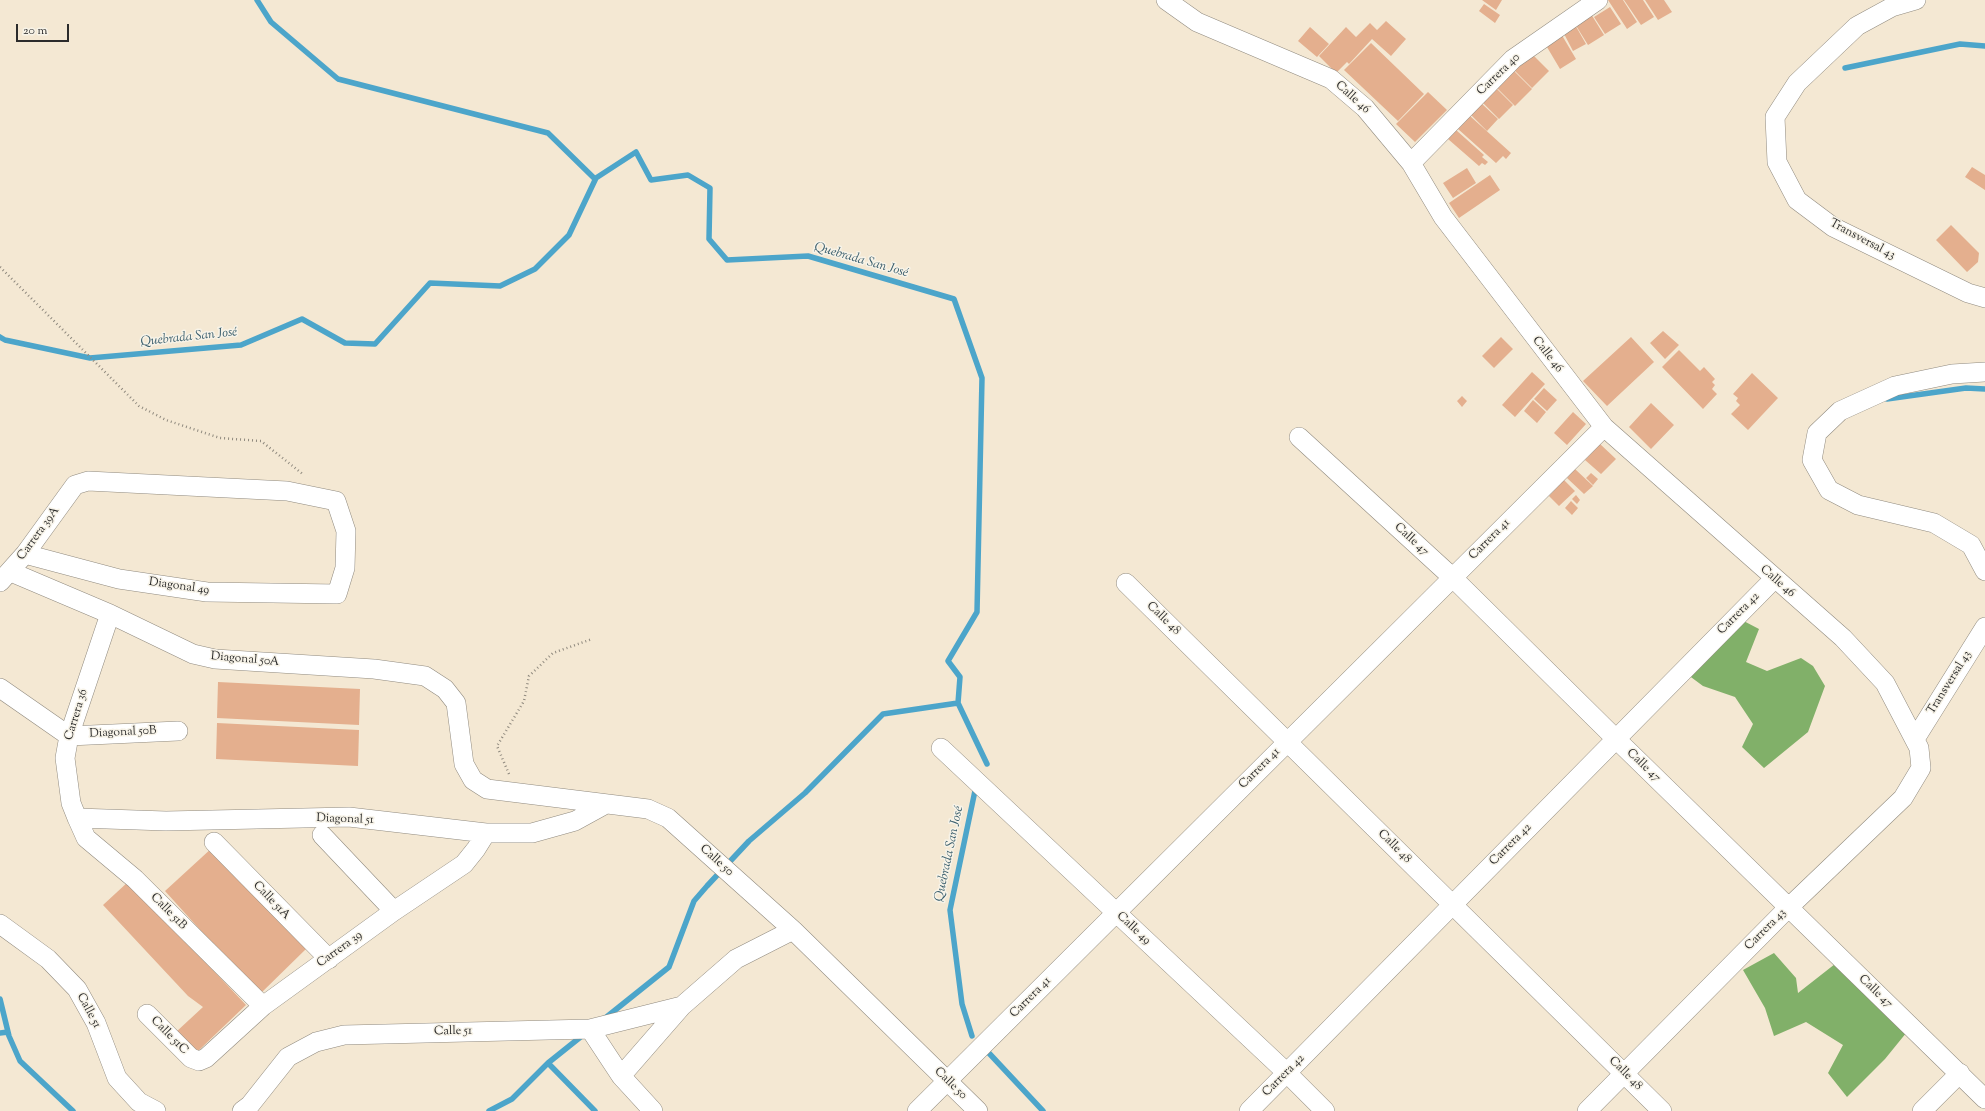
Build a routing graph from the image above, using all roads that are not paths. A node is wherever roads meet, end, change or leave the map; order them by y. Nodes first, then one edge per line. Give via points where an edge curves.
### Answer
1 (1166, 0) edge
2 (1598, 0) edge
3 (1916, 0) edge
4 (1411, 163) junction
5 (1985, 298) edge
6 (1985, 372) edge
7 (1604, 427) junction
8 (1299, 436) dead end
9 (25, 554) junction
10 (1985, 571) edge
11 (5, 577) edge
12 (1453, 578) junction
13 (1774, 579) junction
14 (1126, 583) dead end
15 (337, 594) joint
16 (110, 614) junction
17 (1985, 627) edge
18 (0, 688) edge
19 (445, 689) joint
20 (178, 731) dead end
21 (69, 736) junction
22 (1616, 739) junction
23 (1915, 739) junction
24 (1288, 742) junction
25 (941, 748) dead end
26 (606, 804) junction
27 (77, 818) junction
28 (486, 833) junction
29 (322, 835) dead end
30 (214, 842) dead end
31 (1452, 905) junction
32 (1788, 908) junction
33 (394, 910) junction
34 (1116, 913) junction
35 (0, 924) edge
36 (793, 930) junction
37 (329, 959) junction
38 (263, 1006) junction
39 (682, 1006) junction
40 (147, 1014) dead end
41 (590, 1029) junction
42 (191, 1058) joint
43 (1287, 1073) junction
44 (1960, 1073) junction
45 (1624, 1074) junction
46 (621, 1076) junction
47 (947, 1081) junction
48 (1985, 1099) edge
49 (156, 1111) edge
50 (242, 1111) edge
51 (652, 1111) edge
52 (917, 1111) edge
53 (978, 1111) edge
54 (1249, 1111) edge
55 (1325, 1111) edge
56 (1587, 1111) edge
57 (1662, 1111) edge
58 (1922, 1111) edge

1 - 4 street, Calle 46 via 1197,22 1331,79 1365,108
2 - 4 street, Carrera 40 via 1513,59
3 - 5 street, Transversal 43 via 1892,7 1857,26 1797,83 1775,117 1777,162 1797,200 1833,227 1968,293
4 - 7 street, Calle 46 via 1448,223
6 - 10 street via 1952,374 1895,386 1840,411 1817,433 1812,460 1829,490 1858,505 1934,523 1971,545
7 - 12 street, Carrera 41
7 - 13 street, Calle 46
8 - 12 street, Calle 47
9 - 11 street, Carrera 39A
9 - 15 street, Diagonal 49 via 119,579 208,592
9 - 15 street, Carrera 39A via 75,485 88,481 286,491 336,501 346,531 345,568
11 - 16 street, Diagonal 50A
12 - 22 street, Calle 47
12 - 24 street, Carrera 41
13 - 22 street, Carrera 42
13 - 23 street, Calle 46 via 1843,638 1885,683
14 - 24 street, Calle 48
16 - 19 street, Diagonal 50A via 193,654 215,659 374,669 425,676
16 - 21 street, Carrera 36
17 - 23 street, Transversal 43
18 - 21 street
19 - 26 street, Calle 50 via 456,703 464,764 473,780 487,789
20 - 21 street, Diagonal 50B
21 - 27 street, Carrera 36 via 65,758
22 - 31 street, Carrera 42
22 - 32 street, Calle 47
23 - 32 street, Carrera 43 via 1919,748 1921,768 1902,798
24 - 31 street, Calle 48
24 - 34 street, Carrera 41
25 - 34 street, Calle 49
26 - 28 street, Diagonal 51 via 575,821 532,833
26 - 36 street, Calle 50 via 648,809 668,818
27 - 28 street, Diagonal 51 via 166,821 349,818
27 - 38 street, Calle 51B via 86,838 135,879
28 - 33 street, Carrera 39 via 464,864
29 - 33 street
30 - 37 street, Calle 51A
31 - 43 street, Carrera 42
31 - 45 street, Calle 48
32 - 44 street, Calle 47
32 - 45 street, Carrera 43
33 - 37 street, Carrera 39
34 - 43 street, Calle 49
34 - 47 street, Carrera 41
35 - 49 street, Calle 51 via 48,960 77,989 96,1023 117,1078 139,1102
36 - 39 street via 736,959
36 - 47 street, Calle 50
37 - 38 street, Carrera 39
38 - 42 street, Carrera 39 via 206,1058 199,1061
39 - 41 street, Calle 51
39 - 46 street
40 - 42 street, Calle 51C
41 - 46 street
41 - 50 street, Calle 51 via 344,1035 316,1042 288,1057 250,1105
43 - 54 street, Carrera 42
43 - 55 street, Calle 49
44 - 48 street, Calle 47
44 - 58 street
45 - 56 street, Carrera 43
45 - 57 street, Calle 48
46 - 51 street
47 - 52 street, Carrera 41
47 - 53 street, Calle 50

